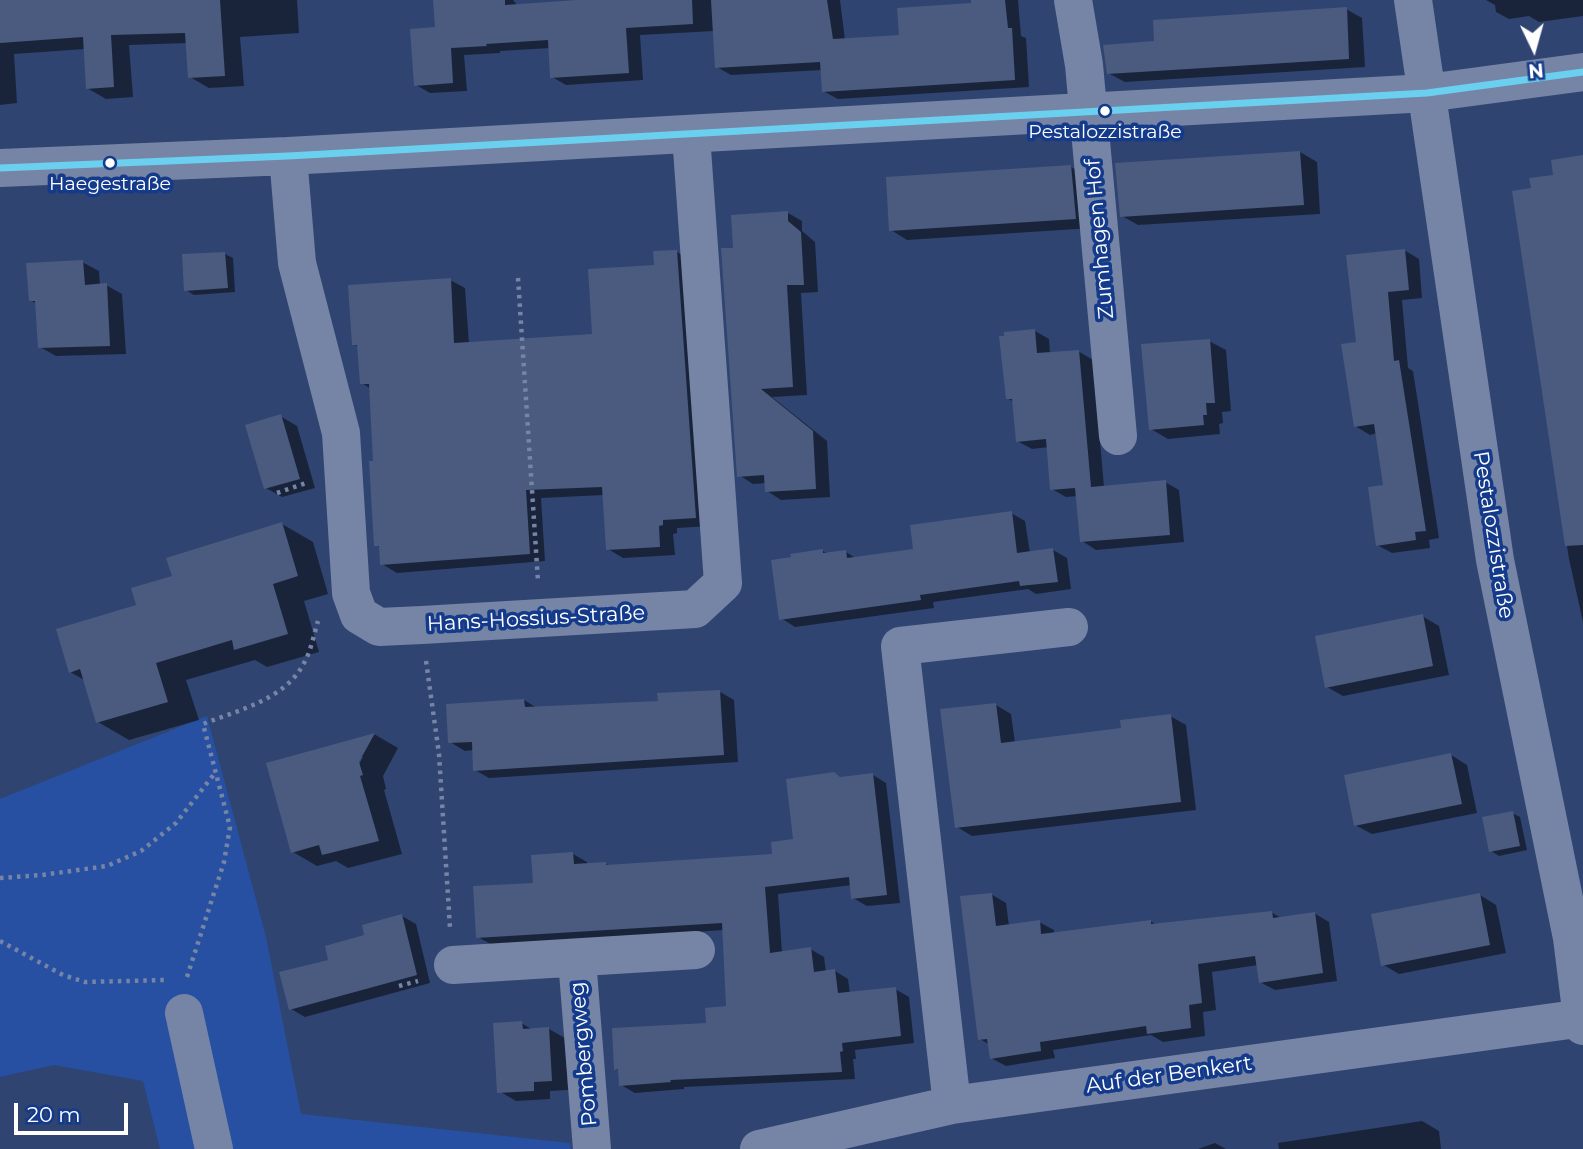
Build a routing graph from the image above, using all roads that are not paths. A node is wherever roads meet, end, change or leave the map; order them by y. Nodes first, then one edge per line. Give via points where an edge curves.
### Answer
1 (1073, 0) edge
2 (1413, 0) edge
3 (1583, 72) edge
4 (1427, 93) junction
5 (1088, 111) junction
6 (691, 135) junction
7 (288, 156) junction
8 (0, 168) edge
9 (1118, 436) dead end
10 (1069, 627) dead end
11 (696, 950) dead end
12 (577, 959) junction
13 (453, 965) road end
14 (184, 1013) dead end
15 (1583, 1021) edge
16 (952, 1105) junction
17 (807, 1143) edge
18 (214, 1149) edge
19 (592, 1149) edge
20 (759, 1149) edge

1 - 5 street, Zumhagen Hof
2 - 4 street, Pestalozzistraße
3 - 4 street
4 - 5 street
4 - 15 street, Pestalozzistraße via 1495,560 1572,938
5 - 6 street
5 - 9 street, Zumhagen Hof
6 - 7 street
6 - 7 street, Hans-Hossius-Straße via 723,583 695,609 422,625 379,627 359,615 351,593 341,433 297,263
7 - 8 street
10 - 16 street via 900,646
11 - 12 street, Pombergweg
12 - 13 street, Pombergweg
12 - 19 street, Pombergweg
14 - 18 street
15 - 16 street, Auf der Benkert
16 - 17 street, Auf der Benkert
17 - 20 street, Auf der Benkert

